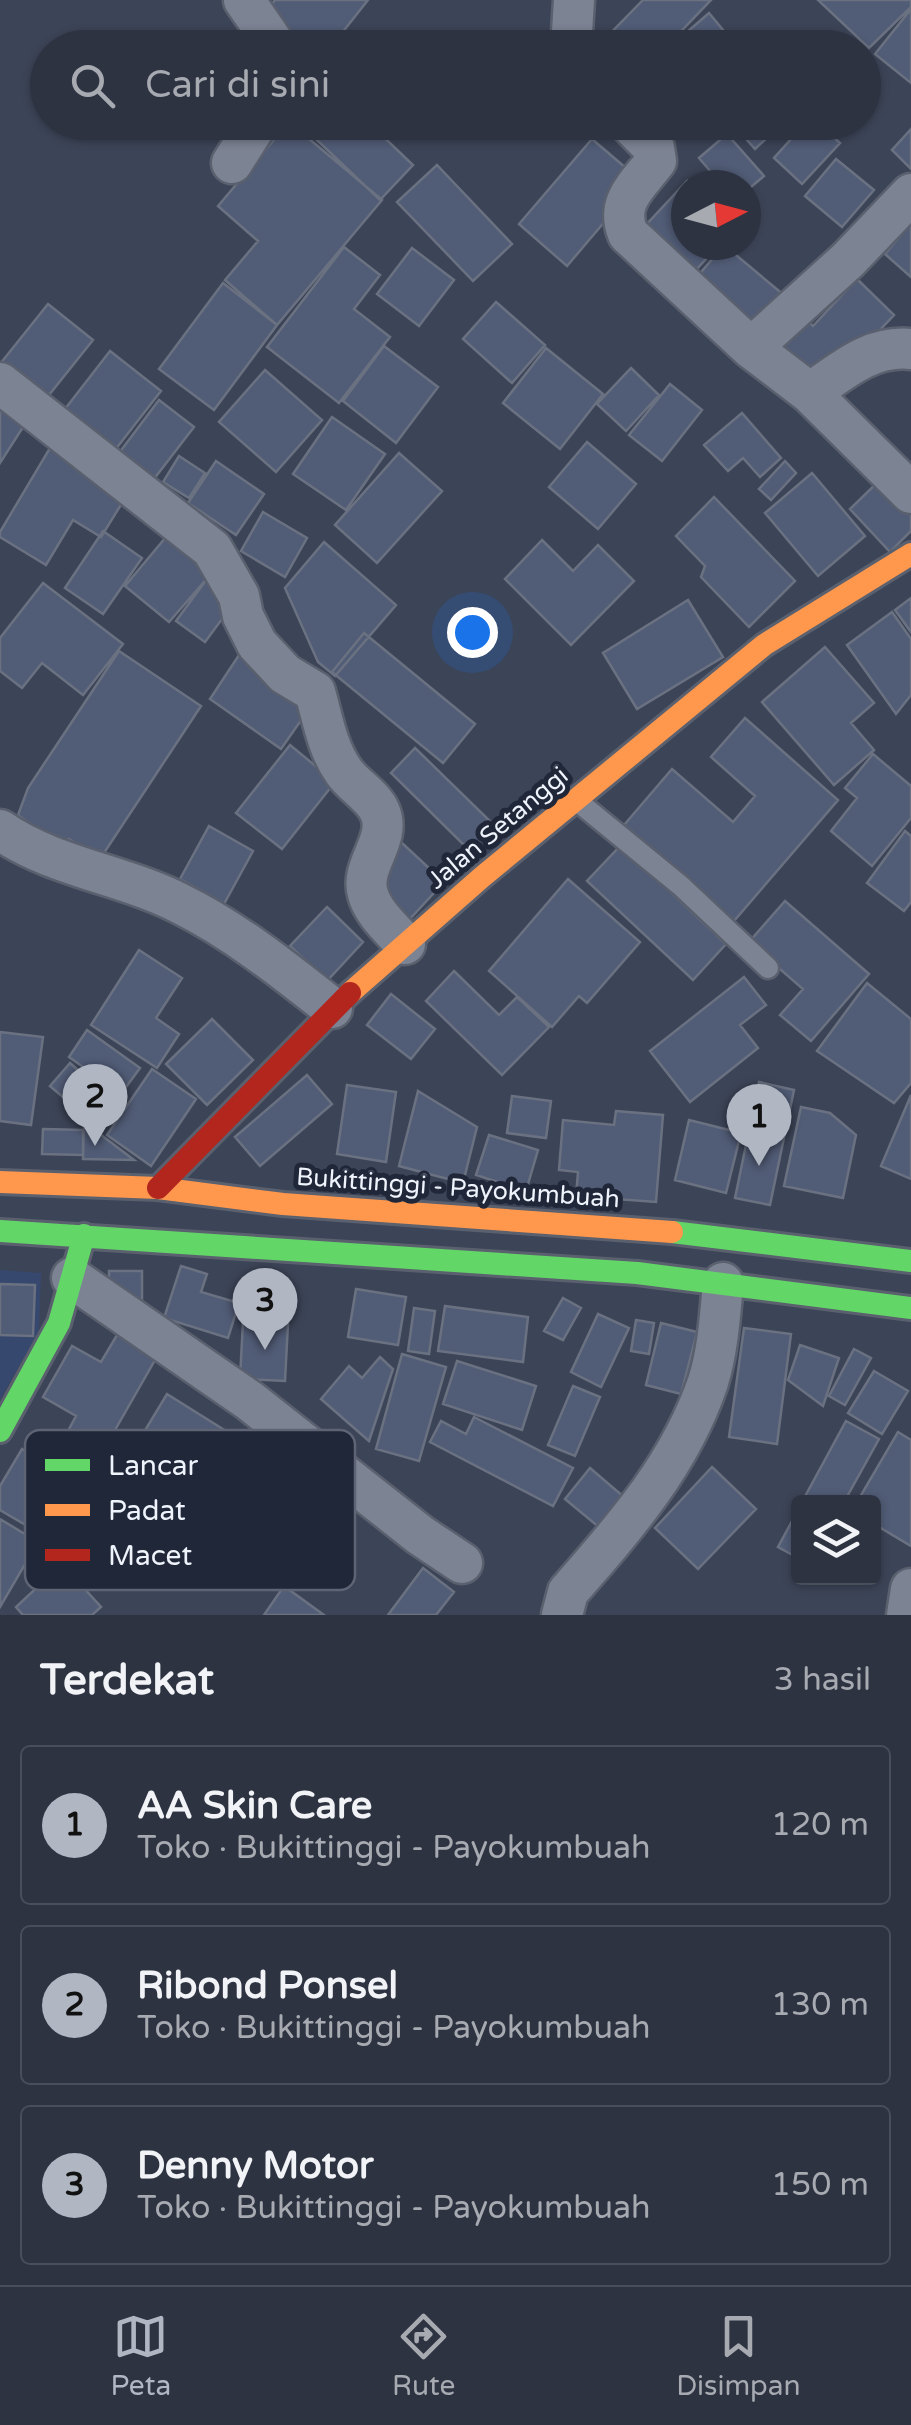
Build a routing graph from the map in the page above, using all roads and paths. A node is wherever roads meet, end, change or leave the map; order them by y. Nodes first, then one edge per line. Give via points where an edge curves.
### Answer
1 (244, 0) edge
2 (574, 0) edge
3 (267, 30) edge
4 (572, 30) edge
5 (246, 140) edge
6 (646, 140) edge
7 (232, 162) dead end
8 (911, 194) edge
9 (751, 348) junction
10 (911, 349) edge
11 (0, 384) edge
12 (810, 393) junction
13 (911, 493) edge
14 (911, 554) edge
15 (574, 798) junction
16 (0, 830) edge
17 (404, 944) junction
18 (768, 968) dead end
19 (332, 1008) junction
20 (0, 1182) edge
21 (158, 1188) junction
22 (0, 1231) edge
23 (84, 1236) junction
24 (729, 1238) junction
25 (861, 1253) junction
26 (911, 1261) edge
27 (72, 1278) junction
28 (724, 1283) junction
29 (849, 1298) junction
30 (911, 1308) edge
31 (287, 1430) edge
32 (0, 1431) edge
33 (355, 1484) edge
34 (462, 1563) dead end
35 (911, 1589) edge
36 (562, 1615) edge
37 (907, 1615) edge

1 - 3 street
2 - 4 street
5 - 7 street
6 - 9 street via 656,161 623,206 628,234
8 - 9 street
9 - 12 street
10 - 12 street via 866,354
11 - 17 street via 212,548 257,644 285,674 315,692 337,762 380,813 368,894
12 - 13 street
14 - 15 main road, Jalan Setanggi via 764,644
15 - 17 main road, Jalan Setanggi
15 - 18 lane
16 - 19 street via 48,855 178,902 274,962
17 - 19 main road, Jalan Setanggi
19 - 21 main road, Jalan Setanggi
20 - 21 main road, Bukittinggi - Payokumbuah
21 - 24 main road, Bukittinggi - Payokumbuah via 283,1204
22 - 23 main road
23 - 27 main road
23 - 28 main road
24 - 25 main road, Bukittinggi - Payokumbuah
24 - 28 main road
25 - 26 main road, Bukittinggi - Payokumbuah
25 - 29 main road
27 - 31 street
27 - 32 main road via 59,1323
28 - 29 main road
28 - 36 street via 708,1382 678,1452 568,1592
29 - 30 main road
33 - 34 street
35 - 37 street

